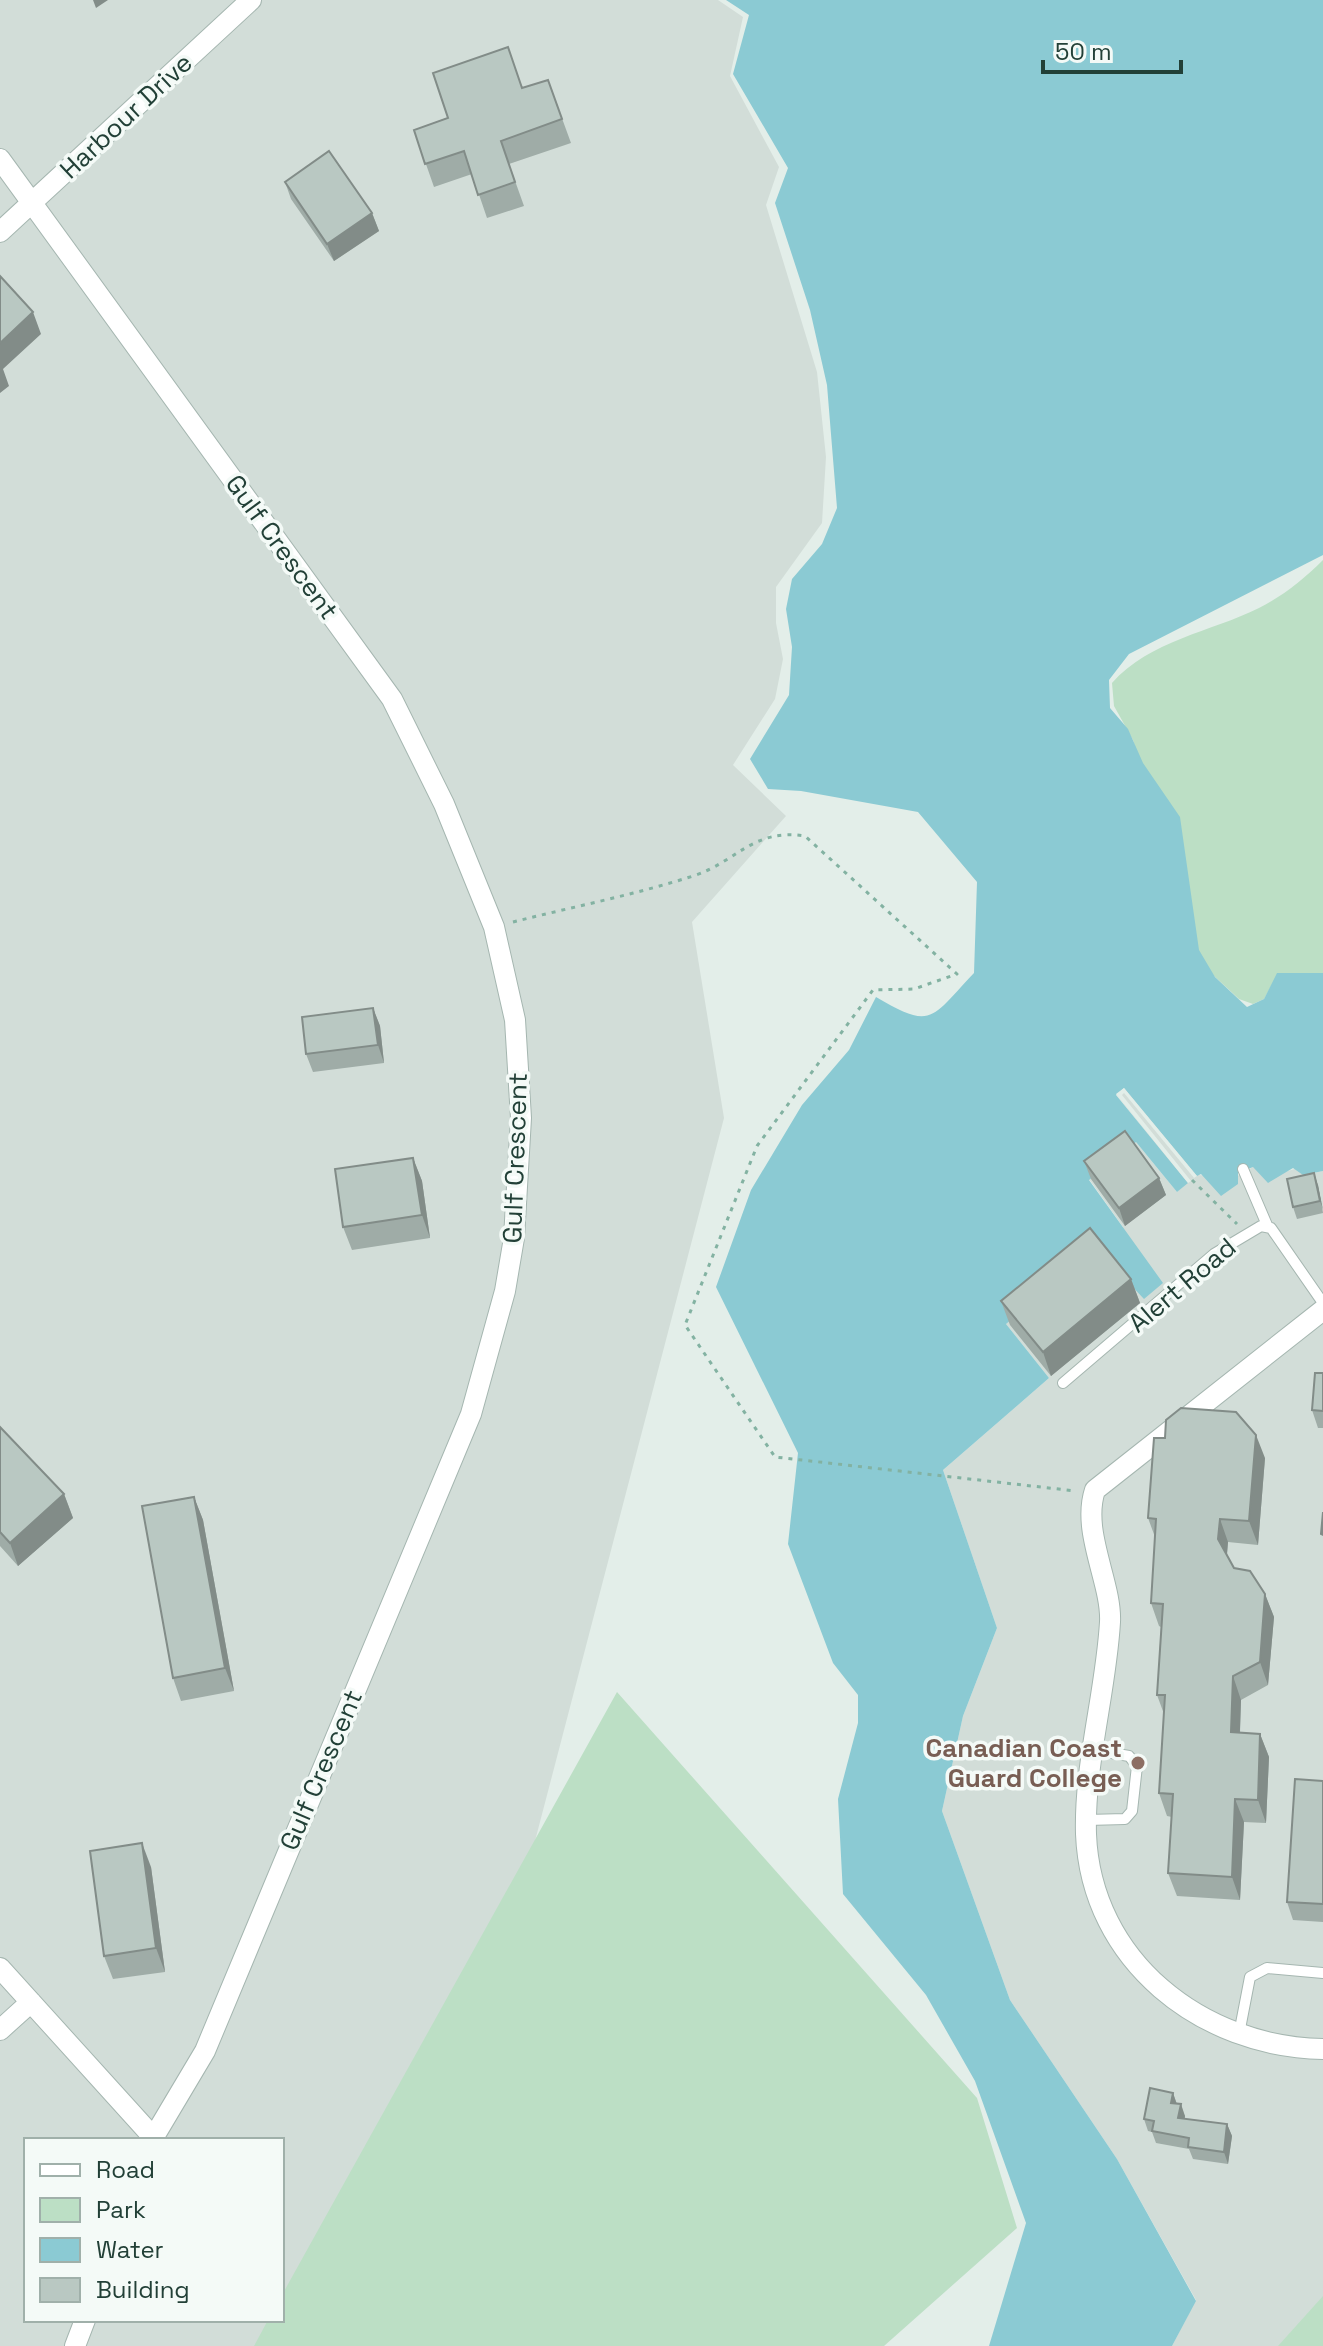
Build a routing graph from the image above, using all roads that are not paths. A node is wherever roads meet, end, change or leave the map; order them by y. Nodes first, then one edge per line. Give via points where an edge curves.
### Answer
1 (251, 0) edge
2 (0, 159) edge
3 (32, 205) junction
4 (0, 232) edge
5 (1243, 1169) dead end
6 (1267, 1225) junction
7 (1323, 1303) edge
8 (1323, 1310) edge
9 (1063, 1383) dead end
10 (1094, 1750) junction
11 (1087, 1820) junction
12 (0, 1968) edge
13 (1323, 1973) edge
14 (31, 2002) junction
15 (0, 2030) edge
16 (1239, 2035) junction
17 (1323, 2049) edge
18 (152, 2138) edge
19 (84, 2322) edge
20 (75, 2346) edge

1 - 3 street, Harbour Drive
2 - 3 street, Gulf Crescent
3 - 4 street, Harbour Drive
3 - 18 street, Gulf Crescent via 392,699 444,804 494,927 515,1020 521,1118 514,1238 496,1333 452,1465 205,2051
5 - 6 lane
6 - 7 lane, Alert Road
6 - 9 lane, Alert Road via 1214,1254
8 - 10 street via 1095,1490 1095,1540 1110,1619
10 - 11 street
10 - 11 lane via 1129,1756 1137,1766 1132,1811 1125,1819
11 - 16 street via 1094,1884 1121,1943 1146,1977 1176,2003
12 - 14 street
13 - 16 lane via 1267,1968 1250,1977
14 - 15 street
14 - 18 street
16 - 17 street
19 - 20 street

